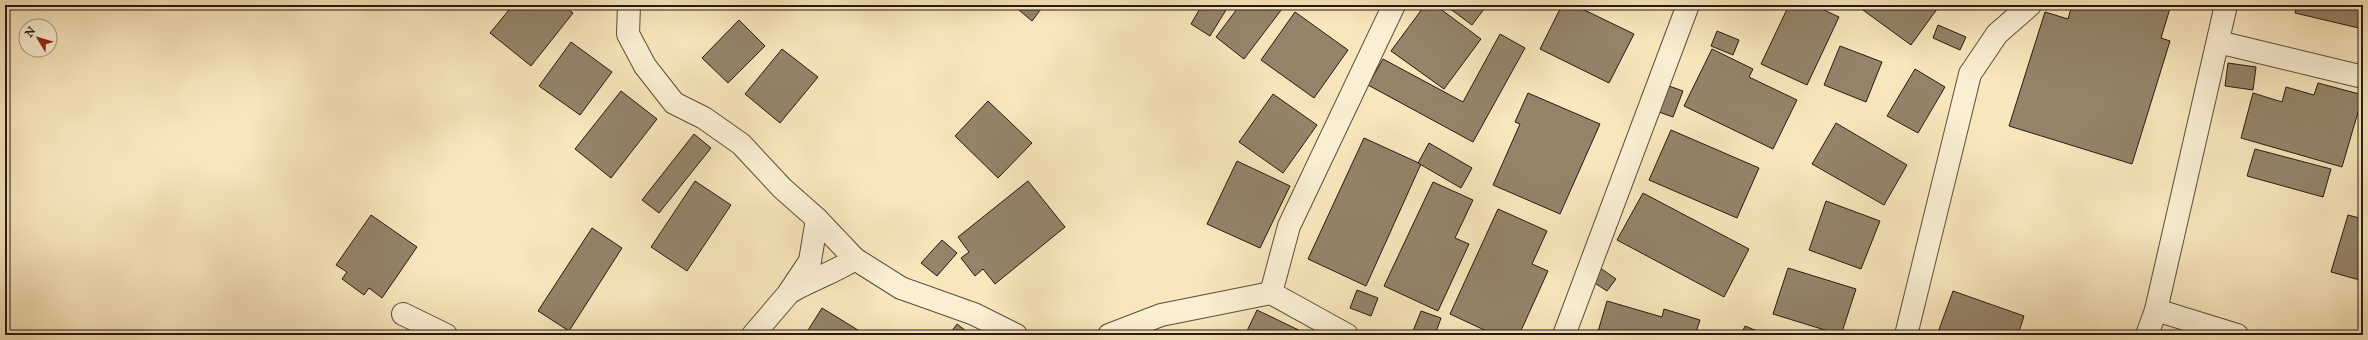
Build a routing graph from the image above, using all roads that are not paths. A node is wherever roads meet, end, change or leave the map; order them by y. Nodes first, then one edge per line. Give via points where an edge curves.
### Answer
1 (629, 5) edge
2 (1394, 5) edge
3 (1688, 5) edge
4 (2030, 5) edge
5 (2226, 5) edge
6 (2218, 42) junction
7 (2363, 77) edge
8 (817, 219) junction
9 (855, 259) junction
10 (1270, 293) junction
11 (788, 294) junction
12 (2156, 310) junction
13 (403, 314) dead end
14 (446, 335) edge
15 (754, 335) edge
16 (1016, 335) edge
17 (1109, 335) edge
18 (1347, 335) edge
19 (1564, 335) edge
20 (1906, 335) edge
21 (2147, 335) edge
22 (2237, 335) edge

1 - 8 street via 628,34 645,66 674,103 704,118 741,144 782,188
2 - 10 street via 1289,226
3 - 19 street
4 - 20 street via 1997,34 1970,74
5 - 6 street
6 - 7 street
6 - 12 street
8 - 9 street
8 - 11 street via 810,261
9 - 11 street
9 - 16 street via 901,288 974,314
10 - 17 street via 1168,314
10 - 18 street
11 - 15 street
12 - 21 street
12 - 22 street
13 - 14 street

